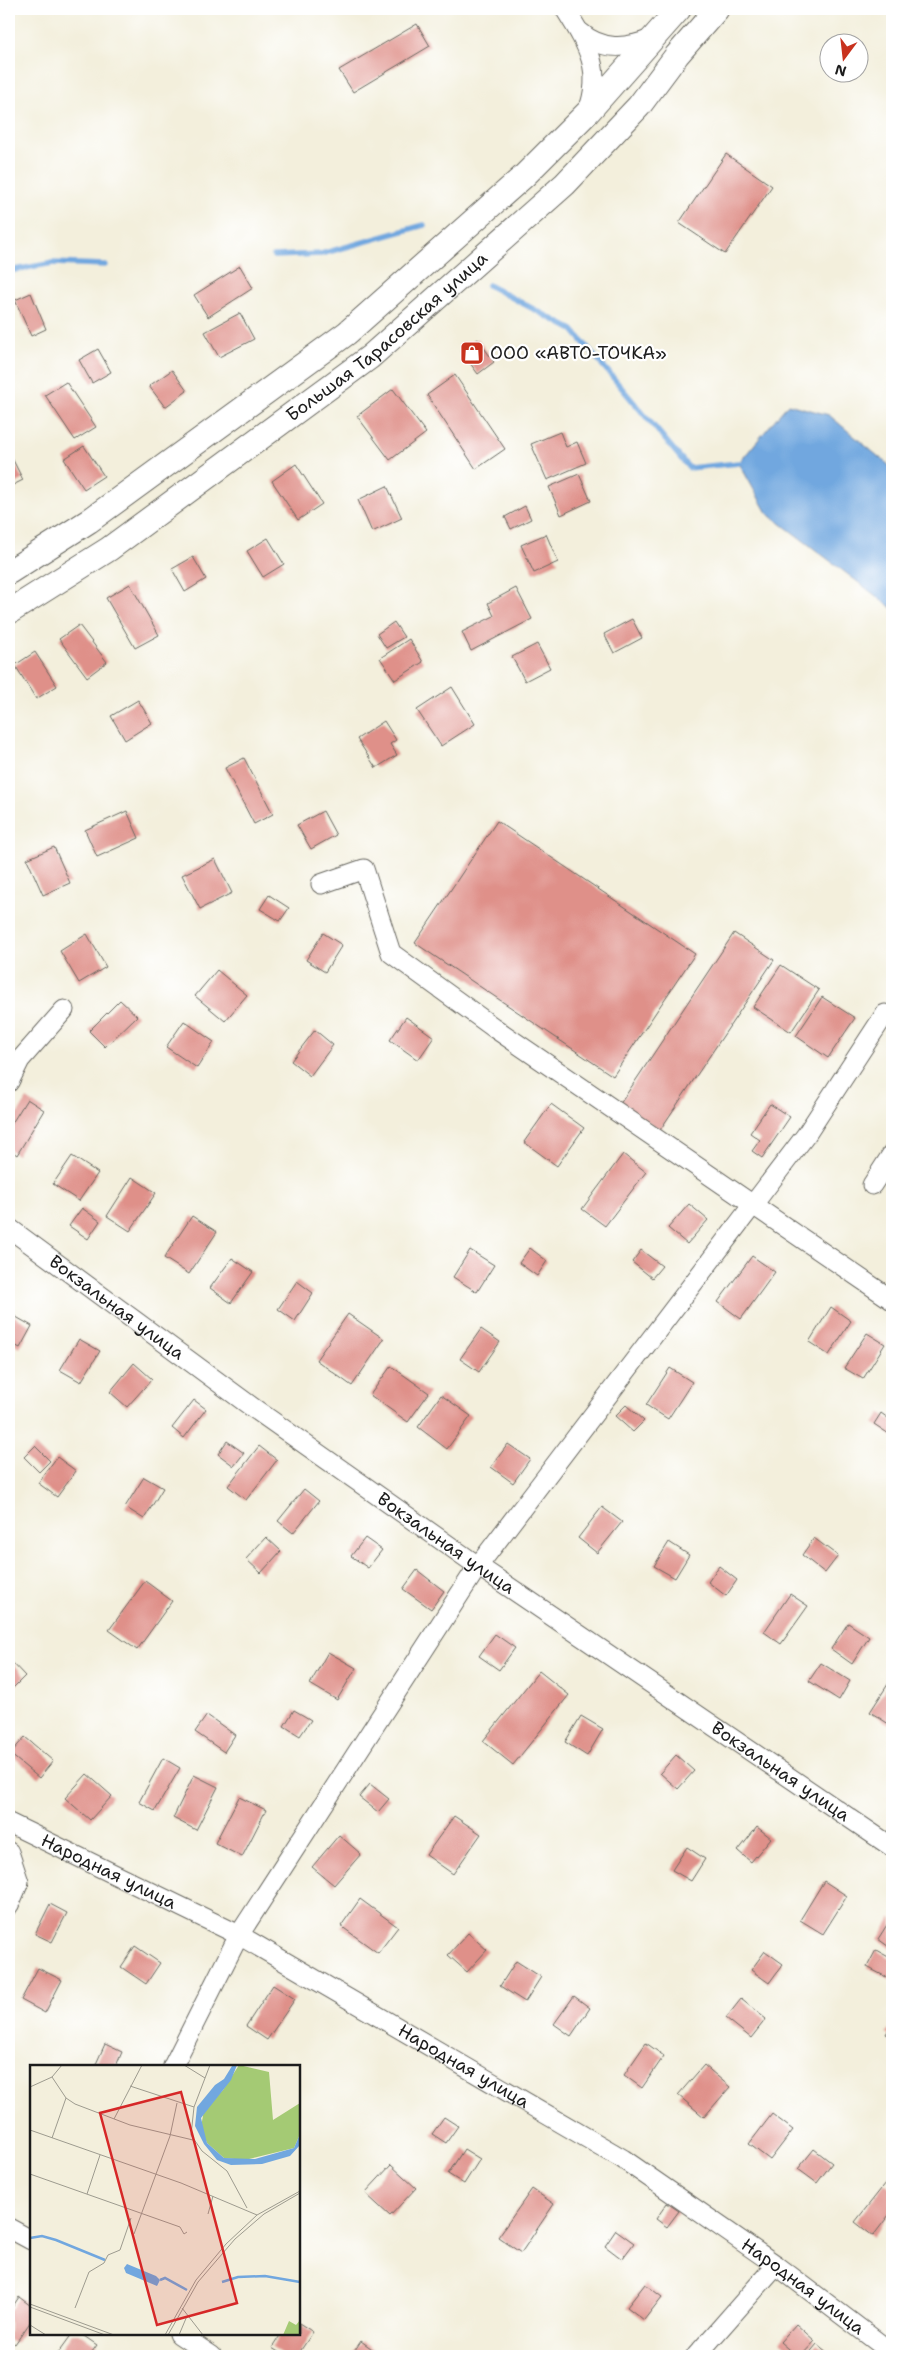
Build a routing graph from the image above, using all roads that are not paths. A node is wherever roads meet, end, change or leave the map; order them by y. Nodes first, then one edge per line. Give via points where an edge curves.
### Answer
1 (565, 9) edge
2 (679, 9) edge
3 (717, 9) edge
4 (580, 32) junction
5 (651, 39) junction
6 (588, 112) junction
7 (9, 572) edge
8 (9, 612) edge
9 (321, 884) dead end
10 (64, 1010) dead end
11 (885, 1014) dead end
12 (9, 1082) edge
13 (892, 1154) edge
14 (872, 1185) dead end
15 (752, 1205) junction
16 (9, 1228) edge
17 (892, 1300) edge
18 (478, 1566) junction
19 (9, 1823) edge
20 (892, 1847) edge
21 (9, 1852) edge
22 (9, 1905) edge
23 (239, 1935) junction
24 (174, 2065) edge
25 (9, 2228) edge
26 (30, 2239) edge
27 (776, 2265) junction
28 (180, 2335) edge
29 (892, 2353) edge
30 (212, 2356) edge
31 (696, 2356) edge

1 - 4 street
2 - 5 street, Большая Тарасовская улица
3 - 8 street, Большая Тарасовская улица via 677,55 640,106 564,184 370,357 109,549
4 - 5 street via 590,41 613,48
4 - 6 street via 595,70 593,98
5 - 6 street, Большая Тарасовская улица
6 - 7 street, Большая Тарасовская улица via 524,176 348,333 89,521
9 - 15 street via 364,869 391,953
10 - 12 street via 20,1060
11 - 15 street via 806,1135
13 - 14 street
15 - 17 street
15 - 18 street
16 - 18 street, Вокзальная улица via 252,1407
18 - 20 street, Вокзальная улица
18 - 23 street
19 - 23 street, Народная улица
21 - 22 street via 18,1882
23 - 24 street
23 - 27 street, Народная улица via 623,2159
25 - 26 street
27 - 29 street, Народная улица
27 - 31 street
28 - 30 street

